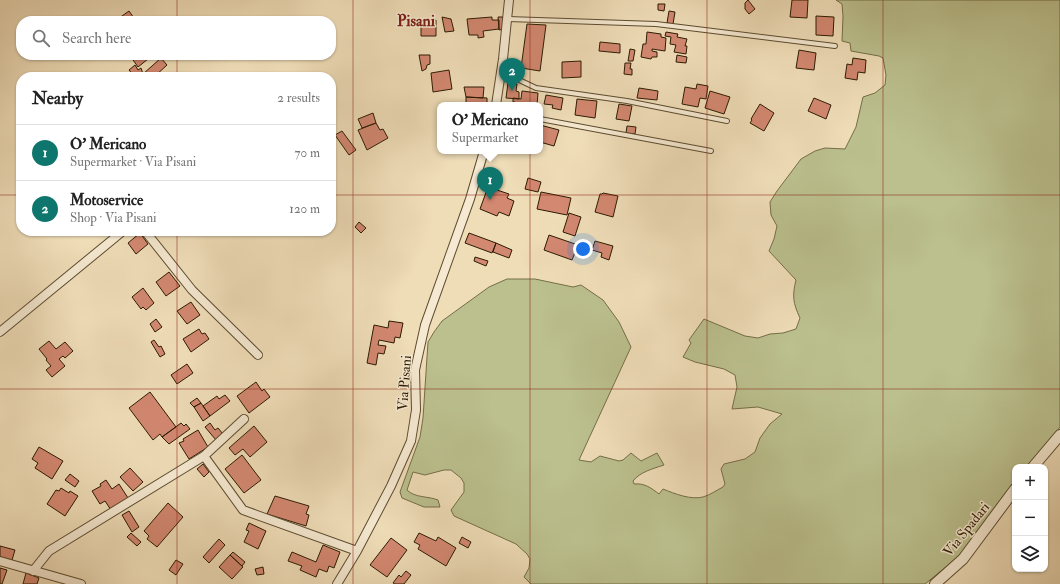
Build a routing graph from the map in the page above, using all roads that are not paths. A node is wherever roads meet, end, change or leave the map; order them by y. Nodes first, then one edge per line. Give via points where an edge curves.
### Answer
1 (509, 0) edge
2 (507, 19) junction
3 (835, 46) dead end
4 (500, 77) junction
5 (496, 102) edge
6 (543, 120) edge
7 (728, 122) dead end
8 (712, 151) dead end
9 (483, 154) edge
10 (116, 236) edge
11 (149, 236) edge
12 (0, 332) edge
13 (258, 355) dead end
14 (244, 419) dead end
15 (1060, 434) edge
16 (204, 456) junction
17 (1035, 464) edge
18 (1012, 493) edge
19 (357, 550) junction
20 (0, 562) edge
21 (33, 571) junction
22 (81, 584) edge
23 (337, 584) edge
24 (935, 584) edge

1 - 2 street
2 - 3 lane via 660,24
2 - 4 street
4 - 5 street
4 - 7 lane via 517,79 536,88 627,101
6 - 8 lane
9 - 19 street, Via Pisani via 470,200 425,325 415,370 416,410 411,441 391,486
10 - 12 street
11 - 13 street via 192,290
14 - 16 street
15 - 17 street
16 - 19 street via 244,510
16 - 21 street via 49,551
18 - 24 street, Via Spadari via 963,559
19 - 23 street, Via Pisani
20 - 21 street
21 - 22 street

